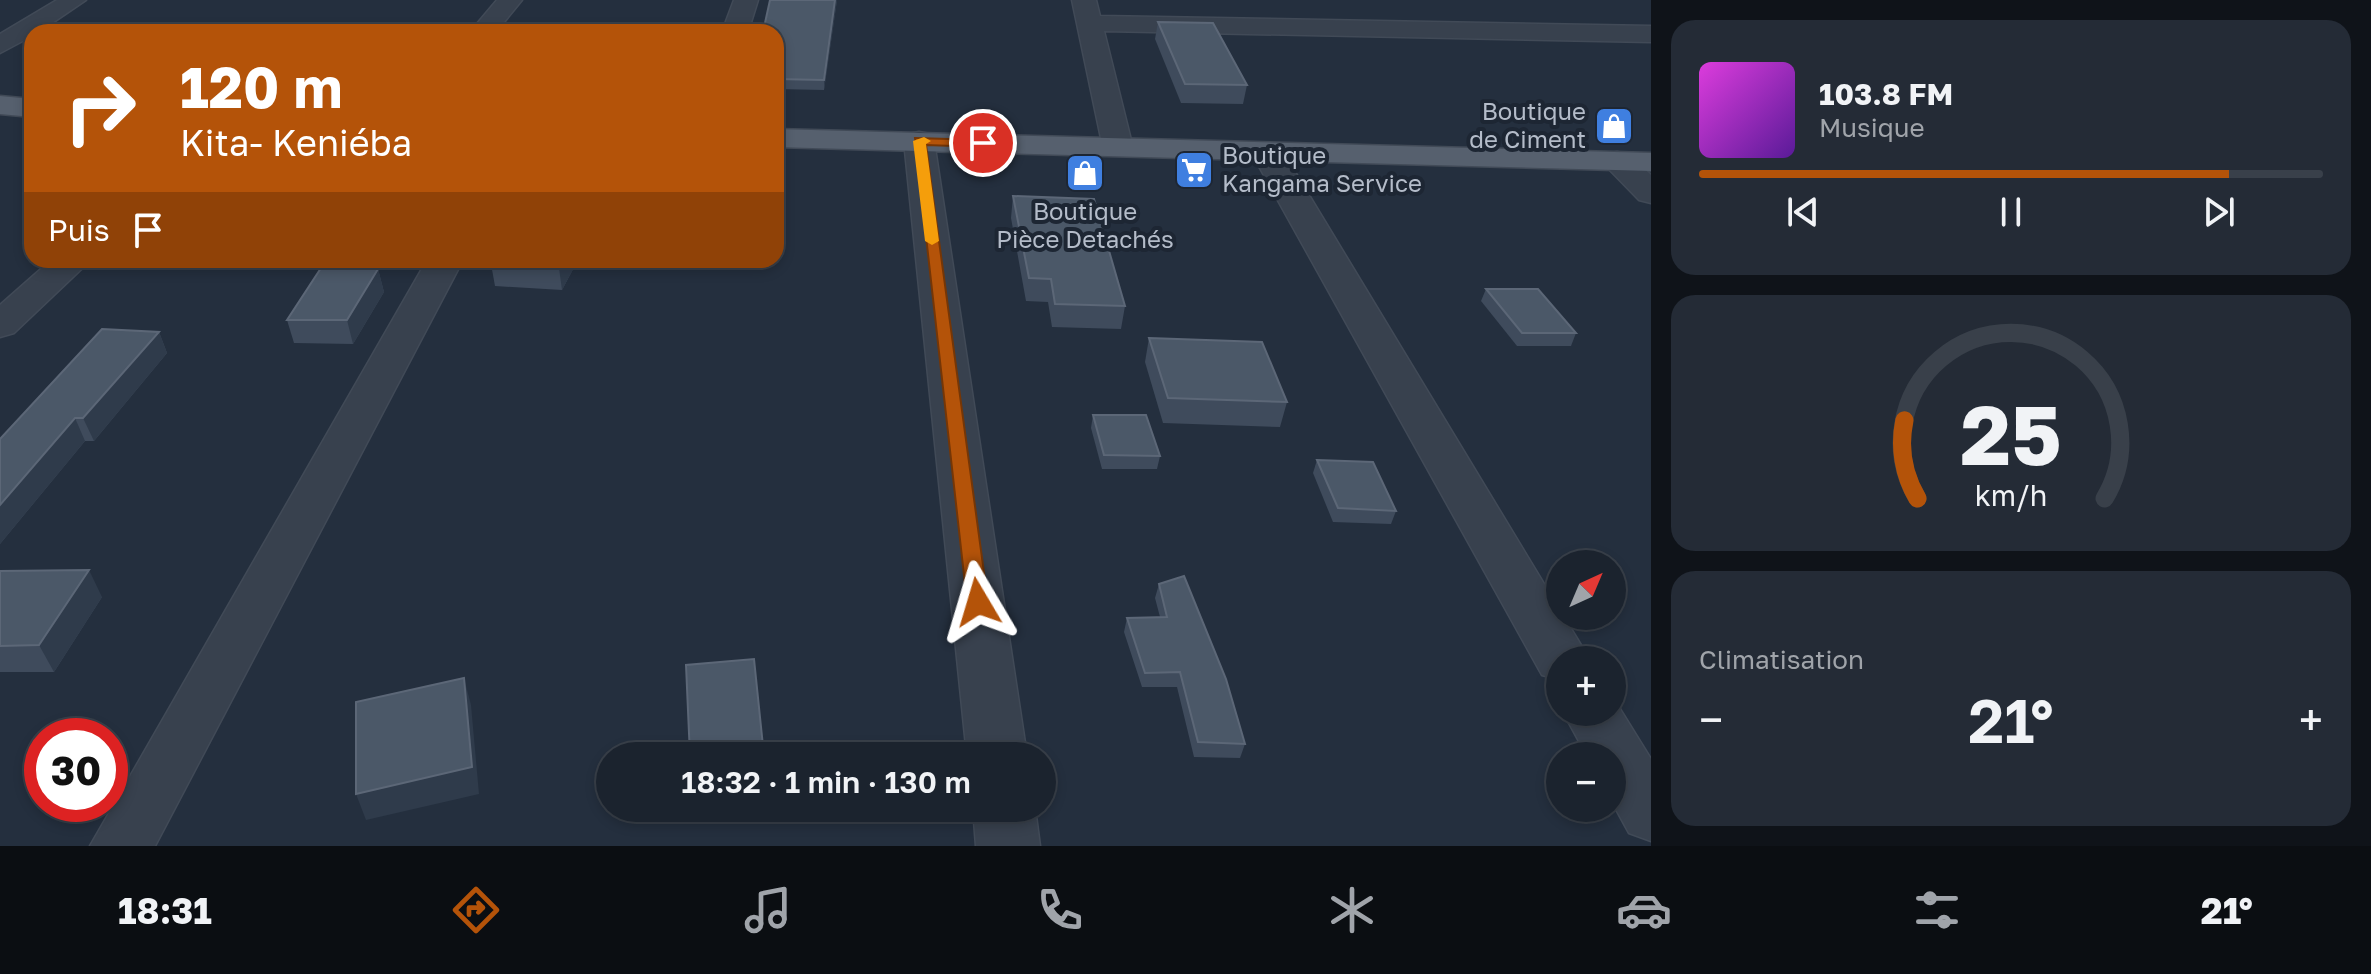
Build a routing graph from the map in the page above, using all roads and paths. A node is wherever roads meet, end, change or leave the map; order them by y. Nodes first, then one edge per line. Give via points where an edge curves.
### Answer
1 (510, 0) edge
2 (746, 0) edge
3 (65, 1) edge
4 (1086, 11) edge
5 (31, 24) edge
6 (490, 24) edge
7 (738, 24) edge
8 (24, 29) edge
9 (1651, 34) edge
10 (0, 45) edge
11 (0, 105) edge
12 (24, 107) edge
13 (784, 138) edge
14 (919, 141) junction
15 (1118, 148) junction
16 (1267, 152) junction
17 (1617, 161) junction
18 (1651, 162) edge
19 (1651, 193) edge
20 (64, 268) edge
21 (441, 268) edge
22 (0, 325) edge
23 (1554, 646) edge
24 (1600, 726) edge
25 (995, 742) edge
26 (1651, 814) edge
27 (1005, 822) edge
28 (122, 846) edge
29 (1008, 846) edge

1 - 6 street
2 - 7 street
3 - 5 street
4 - 9 street
4 - 15 street
8 - 10 street
11 - 12 main road
13 - 14 main road
14 - 15 main road
14 - 25 street
15 - 16 main road
16 - 17 main road
16 - 23 street
17 - 18 main road
17 - 19 street
20 - 22 street
21 - 28 street
24 - 26 street
27 - 29 street

